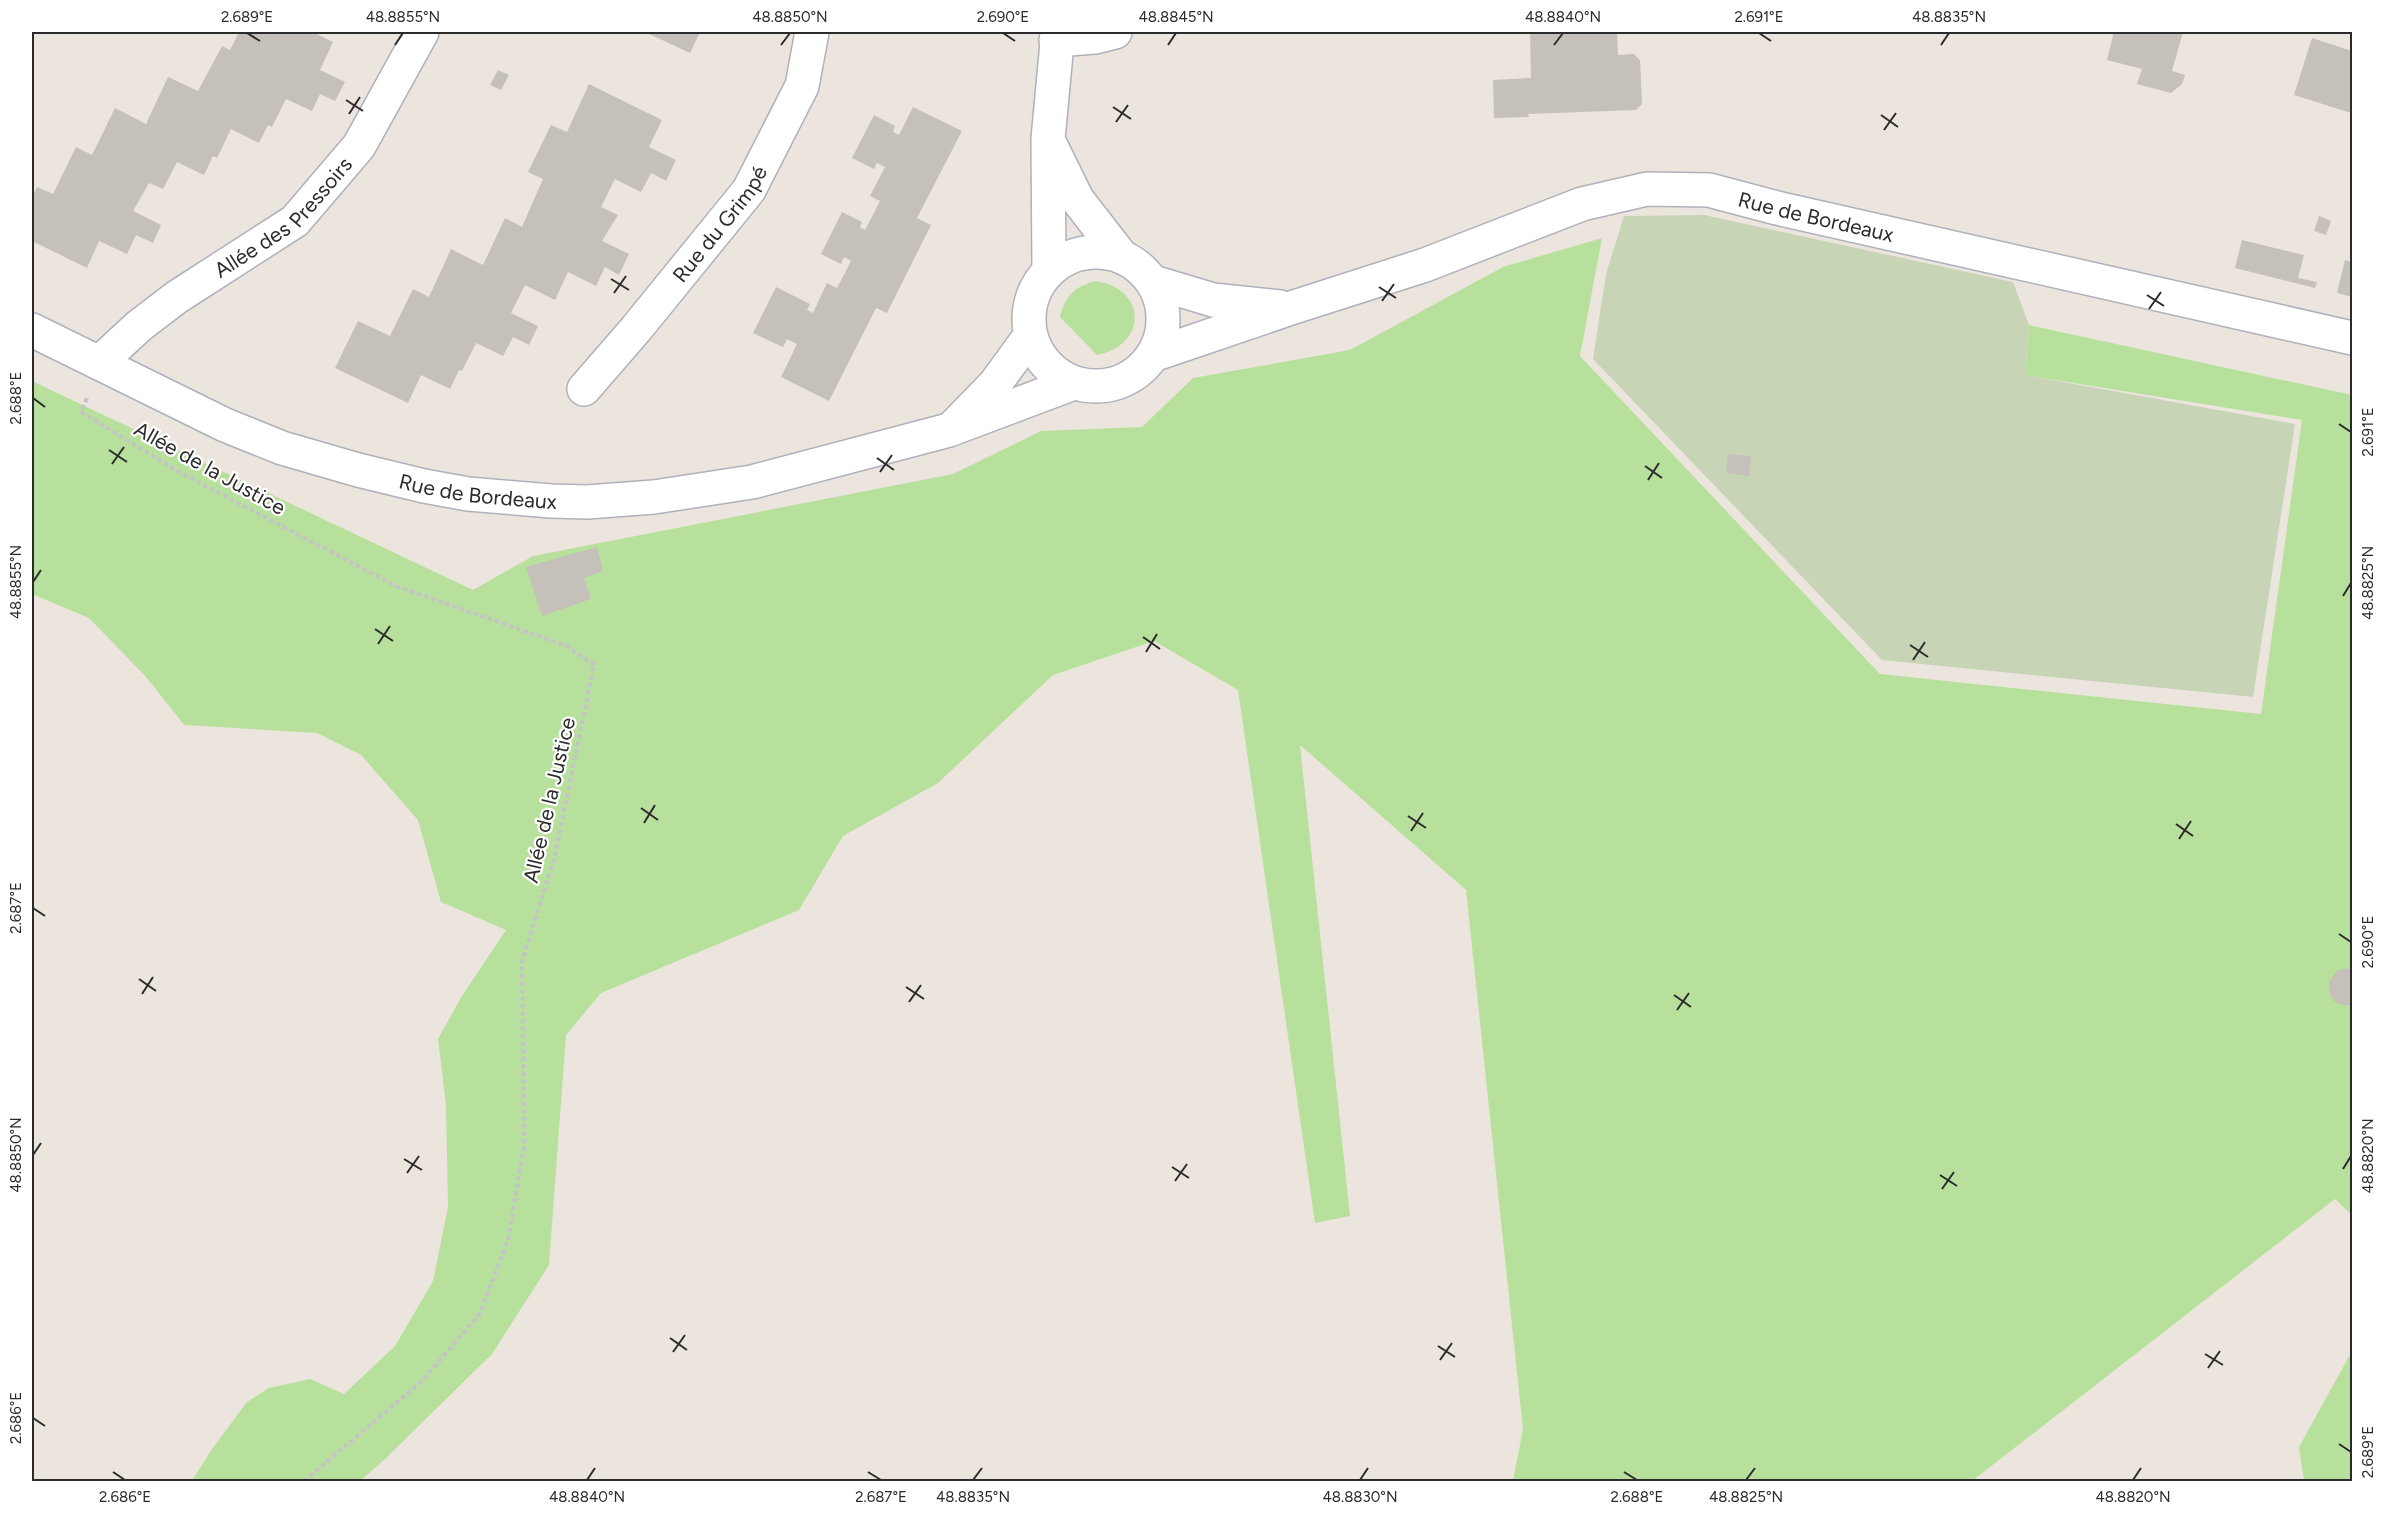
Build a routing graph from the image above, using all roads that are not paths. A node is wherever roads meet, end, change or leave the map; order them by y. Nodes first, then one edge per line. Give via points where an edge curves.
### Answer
1 (422, 32) edge
2 (812, 32) edge
3 (1115, 32) edge
4 (1057, 36) edge
5 (1048, 139) junction
6 (1122, 257) junction
7 (1049, 270) junction
8 (1153, 282) junction
9 (1291, 308) junction
10 (32, 330) edge
11 (1030, 336) junction
12 (2352, 338) edge
13 (1153, 355) junction
14 (99, 363) junction
15 (1074, 383) junction
16 (584, 389) dead end
17 (949, 430) junction

1 - 14 main road, Allée des Pressoirs via 359,146 295,221 177,297
2 - 16 main road, Rue du Grimpé via 802,86 749,190
3 - 4 main road via 1095,37
4 - 5 main road
5 - 6 main road via 1077,199
5 - 7 main road
6 - 7 main road via 1103,251 1083,252
6 - 8 main road
7 - 11 main road via 1030,301
8 - 9 main road, Rue de Bordeaux via 1213,300
8 - 13 main road via 1164,319
9 - 12 main road, Rue de Bordeaux via 1425,265 1582,204 1647,189 1709,190
9 - 13 main road, Rue de Bordeaux
10 - 14 main road, Rue de Bordeaux
11 - 15 main road via 1039,357 1054,373
11 - 17 main road via 995,384
13 - 15 main road via 1127,380 1092,387
14 - 17 main road, Rue de Bordeaux via 225,425 324,461 468,494 551,501 654,497 752,482
15 - 17 main road, Rue de Bordeaux

